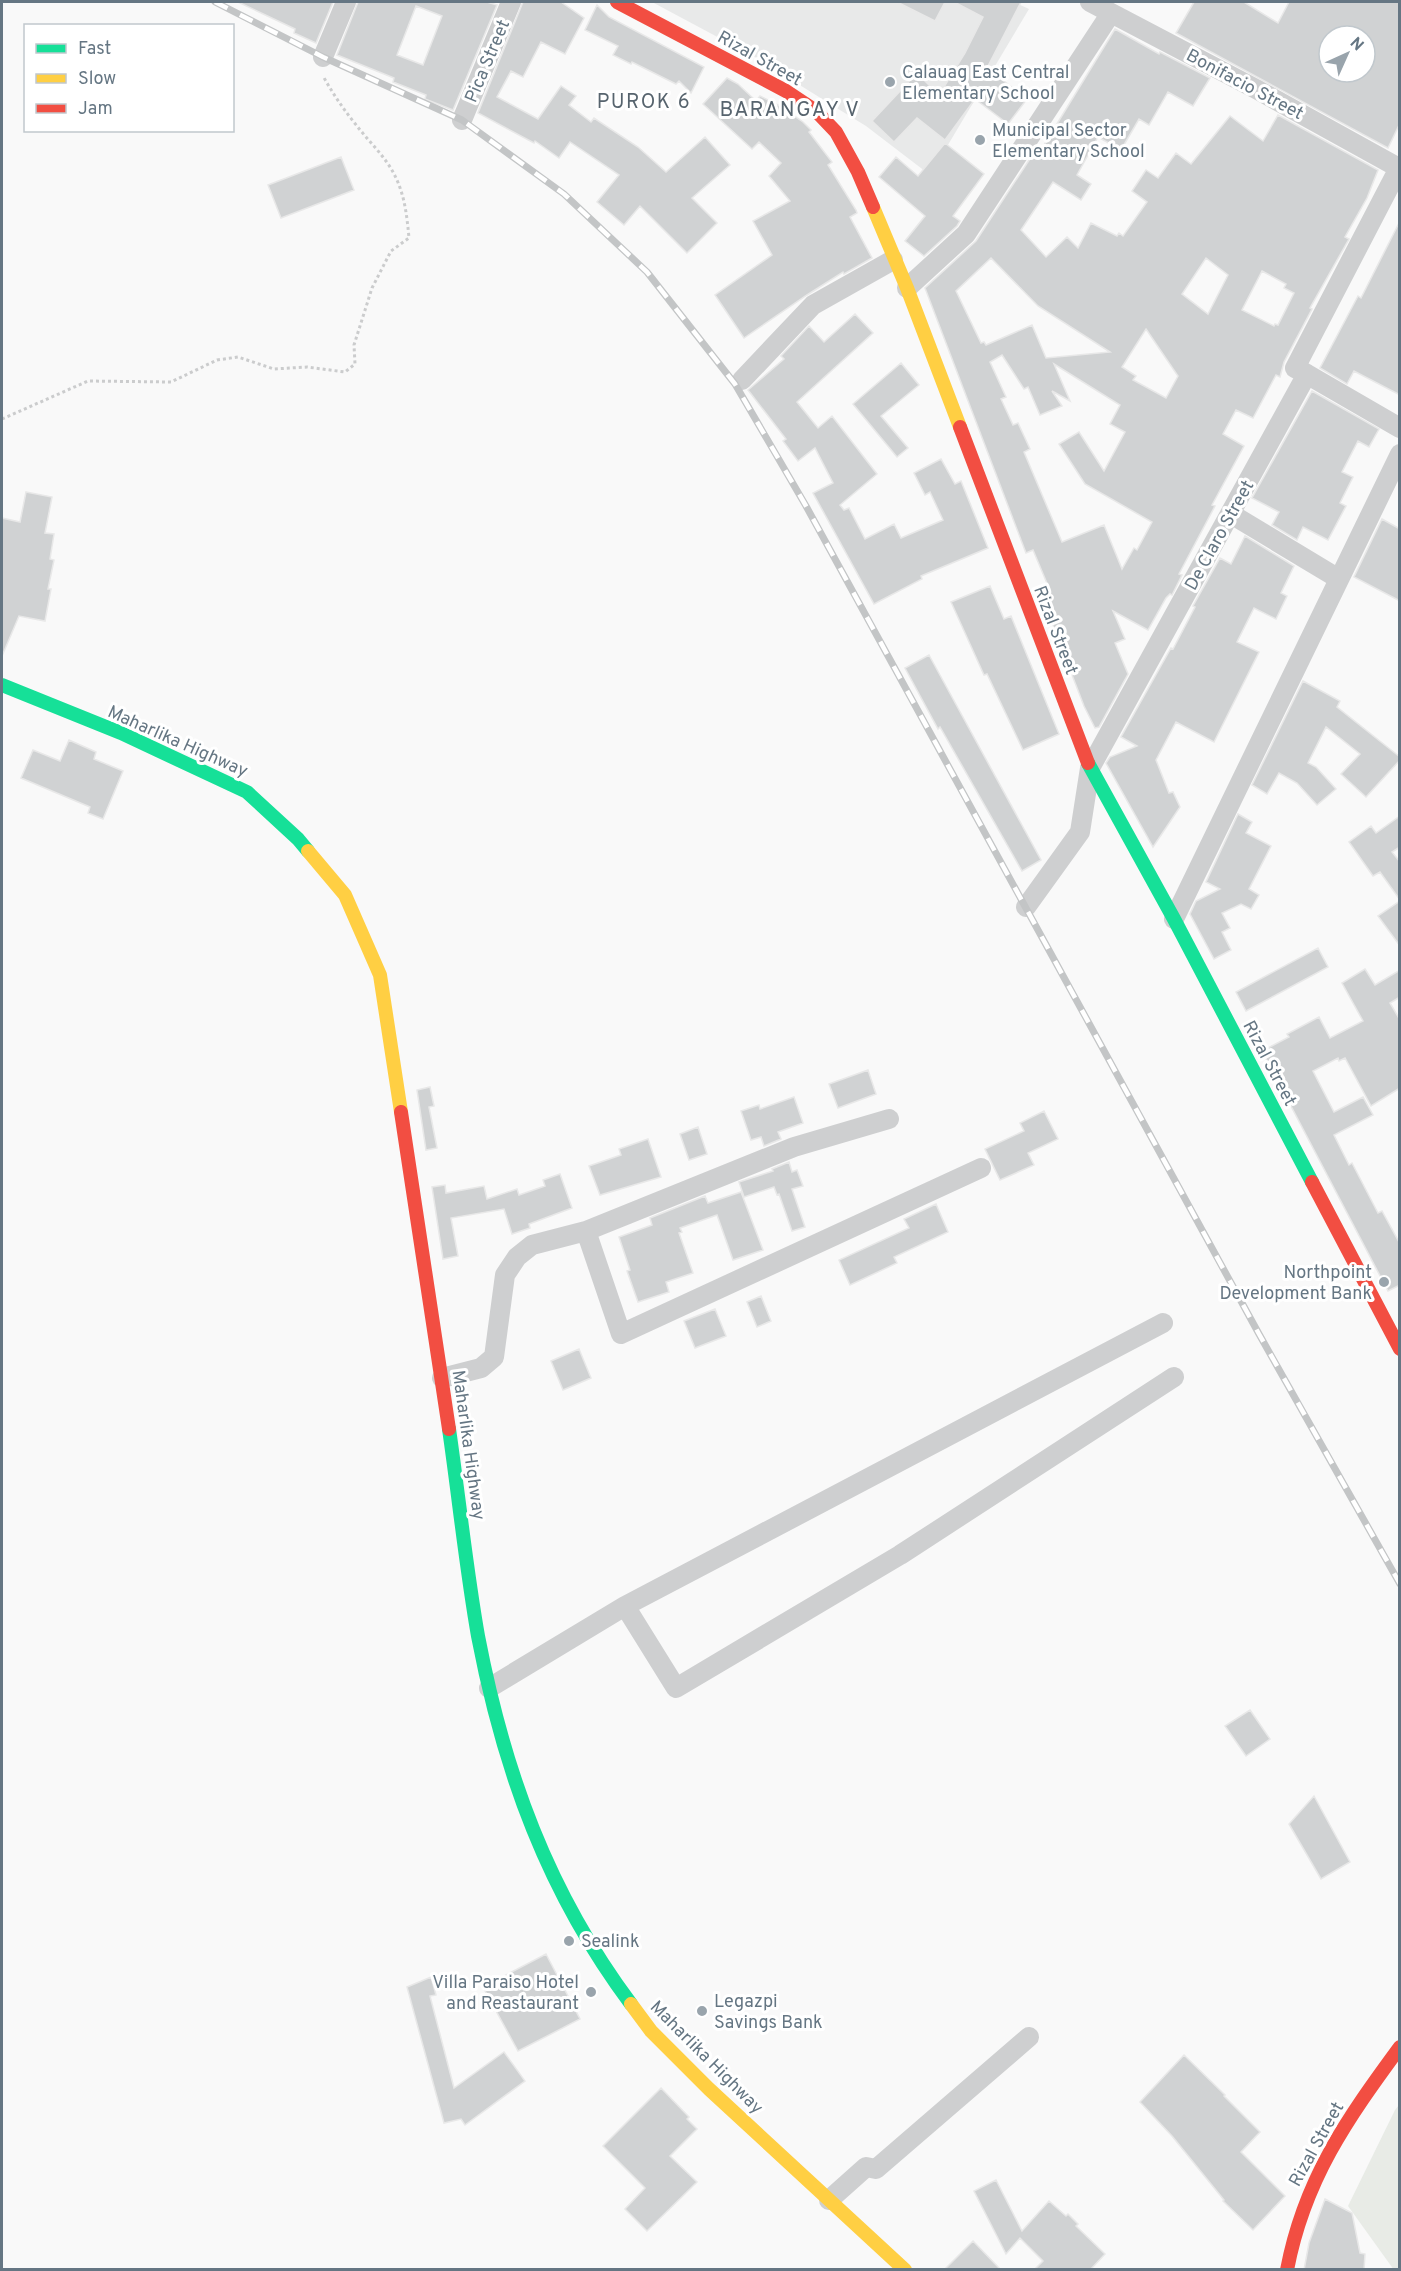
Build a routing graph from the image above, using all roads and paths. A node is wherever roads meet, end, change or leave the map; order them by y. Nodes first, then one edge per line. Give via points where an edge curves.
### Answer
1 (345, 2) edge
2 (512, 2) edge
3 (617, 2) edge
4 (1090, 2) edge
5 (1111, 13) junction
6 (323, 57) joint
7 (462, 120) dead end
8 (1399, 167) edge
9 (893, 260) junction
10 (907, 288) junction
11 (1307, 374) junction
12 (741, 380) dead end
13 (2, 419) edge
14 (1400, 428) edge
15 (1400, 454) edge
16 (1231, 514) junction
17 (1339, 579) junction
18 (2, 685) edge
19 (1089, 768) junction
20 (1026, 907) dead end
21 (1174, 919) junction
22 (889, 1119) dead end
23 (981, 1168) dead end
24 (586, 1231) junction
25 (1163, 1323) dead end
26 (1400, 1349) edge
27 (1174, 1377) dead end
28 (442, 1378) junction
29 (624, 1606) junction
30 (489, 1688) junction
31 (1029, 2037) dead end
32 (1400, 2047) edge
33 (829, 2200) junction
34 (905, 2270) edge
35 (1287, 2270) edge

1 - 6 street
2 - 7 street, Pica Street
3 - 9 main road, Rizal Street via 786,91 816,111 836,132 858,172
4 - 5 street, Bonifacio Street
5 - 8 street, Bonifacio Street
5 - 10 street via 966,234
6 - 13 path via 319,70 335,97 381,154 396,178 406,208 409,237 391,251 372,288 354,345 355,364 345,372 307,367 274,369 238,357 217,360 171,382 88,381
8 - 11 street via 1295,368
9 - 10 main road, Rizal Street
9 - 12 street via 813,305
10 - 19 main road, Rizal Street
11 - 14 street
11 - 16 street, De Claro Street
15 - 17 street
16 - 17 street
16 - 19 street, De Claro Street
17 - 21 street
18 - 28 main road, Maharlika Highway via 247,792 298,838 345,895 380,975
19 - 20 street, De Claro Street via 1080,832
19 - 21 main road, Rizal Street
21 - 26 main road, Rizal Street
22 - 24 street via 794,1147
23 - 24 street via 621,1334
24 - 28 street via 532,1245 517,1257 505,1275 494,1357 481,1368
25 - 29 street
27 - 29 street via 900,1555 676,1688
28 - 30 main road, Maharlika Highway
29 - 30 street
30 - 33 main road, Maharlika Highway via 515,1782 540,1848 569,1910 604,1968 651,2031
31 - 33 street via 876,2169 866,2167
32 - 35 main road, Rizal Street via 1349,2118 1310,2188 1290,2241
33 - 34 main road, Maharlika Highway

